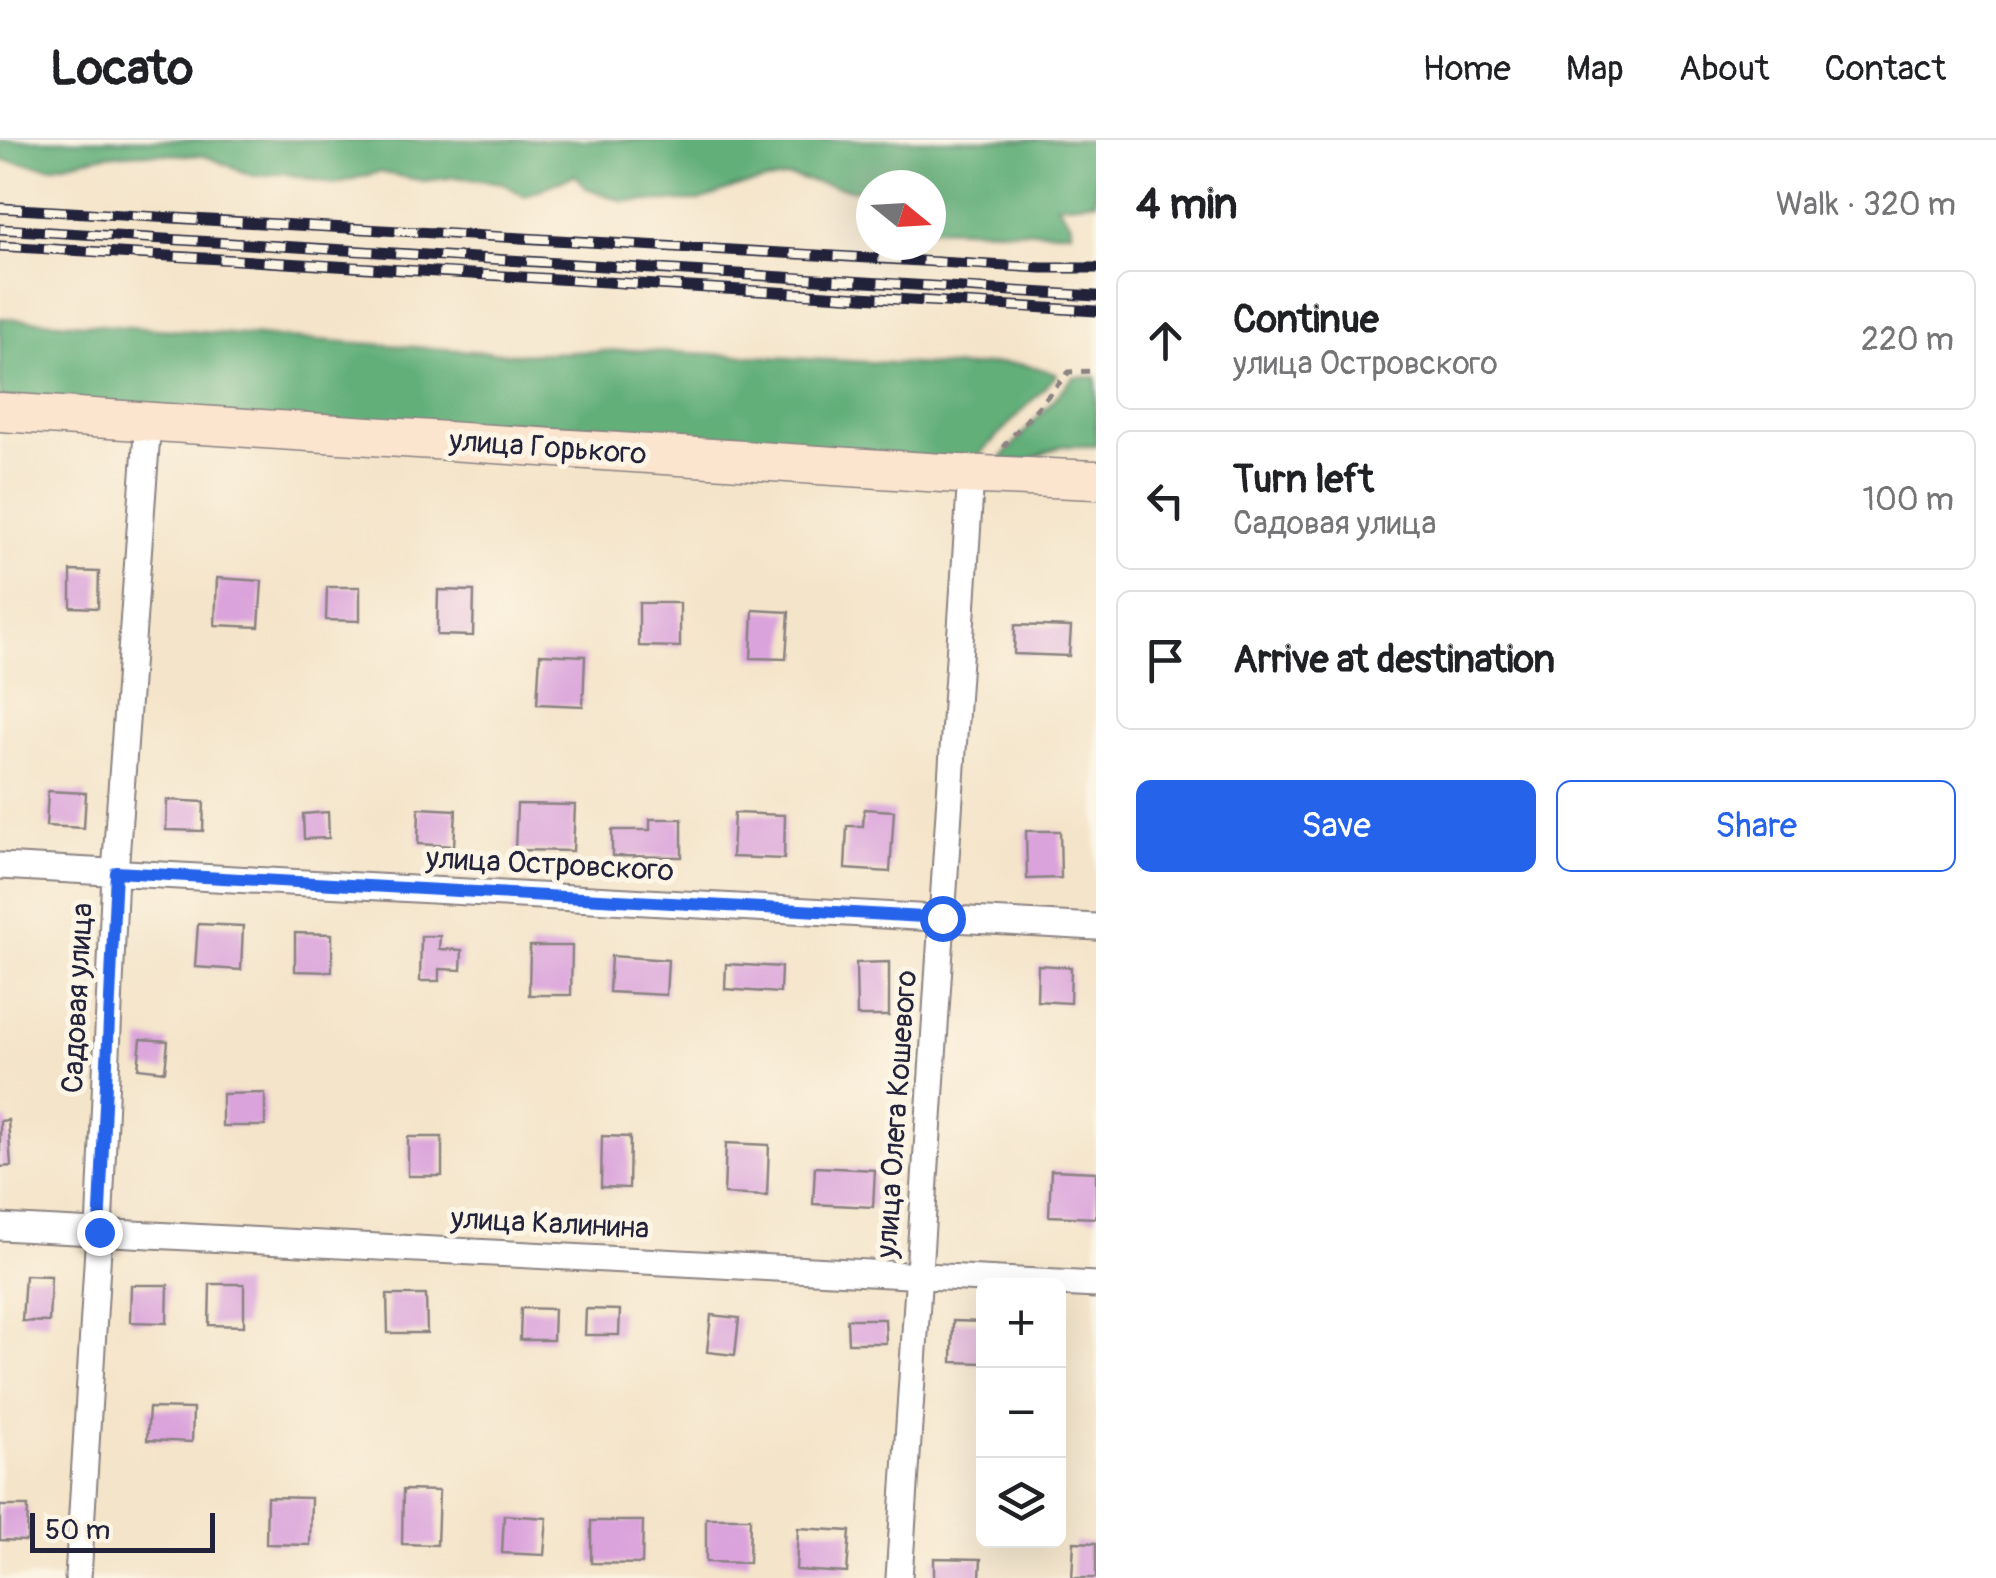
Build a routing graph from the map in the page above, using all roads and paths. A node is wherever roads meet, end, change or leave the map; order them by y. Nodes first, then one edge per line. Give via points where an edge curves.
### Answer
1 (1096, 371) edge
2 (0, 412) edge
3 (148, 420) junction
4 (971, 474) junction
5 (1096, 480) edge
6 (0, 866) edge
7 (116, 872) junction
8 (942, 918) junction
9 (1096, 927) edge
10 (0, 1227) edge
11 (99, 1232) junction
12 (916, 1276) junction
13 (1096, 1285) edge
14 (78, 1578) edge
15 (898, 1578) edge

1 - 4 path via 1069,372
2 - 3 street, улица Горького
3 - 4 street, улица Горького
3 - 7 street, Садовая улица
4 - 5 street, улица Горького
4 - 8 street, улица Олега Кошевого
6 - 7 street, улица Островского
7 - 8 street, улица Островского
7 - 11 street, Садовая улица
8 - 9 street, улица Островского
8 - 12 street, улица Олега Кошевого
10 - 11 street, улица Калинина
11 - 12 street, улица Калинина
11 - 14 street, Садовая улица
12 - 13 street, улица Калинина
12 - 15 street, улица Олега Кошевого

